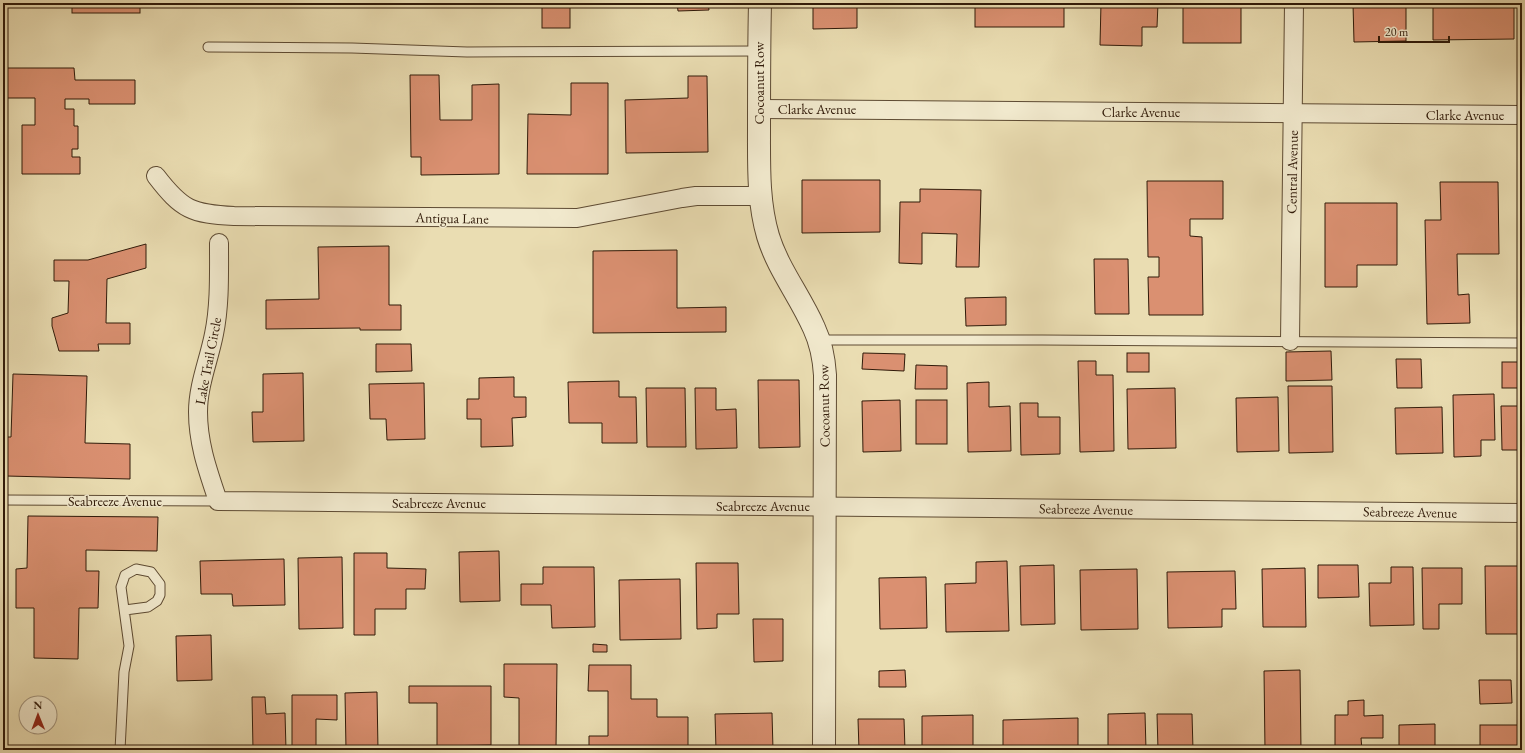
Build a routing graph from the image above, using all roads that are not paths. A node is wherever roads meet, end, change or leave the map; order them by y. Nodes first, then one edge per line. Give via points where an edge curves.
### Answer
1 (760, 3) edge
2 (1294, 3) edge
3 (208, 48) dead end
4 (759, 51) junction
5 (759, 109) junction
6 (1293, 113) junction
7 (1522, 115) edge
8 (156, 176) dead end
9 (761, 196) junction
10 (219, 243) dead end
11 (819, 340) junction
12 (1290, 341) junction
13 (1522, 343) edge
14 (3, 500) edge
15 (218, 501) junction
16 (825, 506) junction
17 (1522, 513) edge
18 (125, 610) junction
19 (120, 750) edge
20 (824, 750) edge

1 - 4 street, Cocoanut Row
2 - 6 street, Central Avenue
3 - 4 lane via 352,48 467,52
4 - 5 street, Cocoanut Row
5 - 6 street, Clarke Avenue
5 - 9 street, Cocoanut Row
6 - 7 street, Clarke Avenue
6 - 12 street, Central Avenue
8 - 9 street, Antigua Lane via 170,195 192,210 234,216 564,219 593,216 696,196
9 - 11 street, Cocoanut Row via 771,246
10 - 15 street, Lake Trail Circle via 217,315 198,411 200,442
11 - 12 lane
11 - 16 street, Cocoanut Row via 825,375
12 - 13 lane
14 - 15 lane, Seabreeze Avenue
15 - 16 street, Seabreeze Avenue
16 - 17 street, Seabreeze Avenue
16 - 20 street, Cocoanut Row
18 - 18 lane via 121,587 125,575 136,568 152,572 160,584 160,595 157,600 148,607
18 - 19 lane via 129,646 124,672

